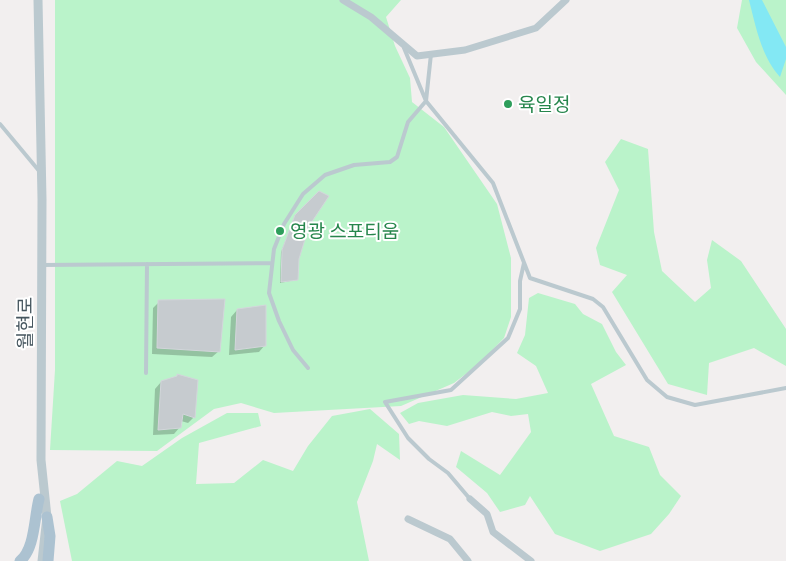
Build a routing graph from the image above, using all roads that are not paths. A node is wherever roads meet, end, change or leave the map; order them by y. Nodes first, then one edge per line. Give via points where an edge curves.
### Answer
1 (38, 0) edge
2 (343, 0) edge
3 (566, 0) edge
4 (403, 44) junction
5 (431, 54) junction
6 (426, 101) junction
7 (0, 124) edge
8 (42, 174) junction
9 (524, 262) junction
10 (271, 263) junction
11 (147, 264) junction
12 (42, 265) junction
13 (308, 368) dead end
14 (146, 373) dead end
15 (786, 388) edge
16 (42, 473) junction
17 (39, 499) junction
18 (470, 499) joint
19 (47, 518) junction
20 (408, 519) dead end
21 (20, 561) edge
22 (35, 561) edge
23 (42, 561) edge
24 (48, 561) edge
25 (468, 561) edge
26 (532, 561) edge

1 - 8 street, 월현로
2 - 4 street via 371,17
3 - 5 street via 536,28 465,50
4 - 5 street via 417,56
4 - 6 lane
5 - 6 lane
6 - 9 lane via 493,183
6 - 10 lane via 408,122 398,157 390,162 354,165 325,175 303,194 285,220
7 - 8 lane
8 - 12 street, 월현로
9 - 15 lane via 530,278 593,299 603,307 647,380 666,397 695,405
9 - 18 lane via 520,309 508,338 452,390 386,402 408,438 429,460 448,473
10 - 11 lane
10 - 13 lane via 269,293 278,321 293,350
11 - 12 lane
11 - 14 lane
12 - 16 street, 월현로
16 - 17 street
16 - 19 street
17 - 21 main road via 32,545
17 - 22 street
18 - 26 street via 488,514 493,532
19 - 23 street
19 - 24 main road via 50,536
20 - 25 street via 450,539

